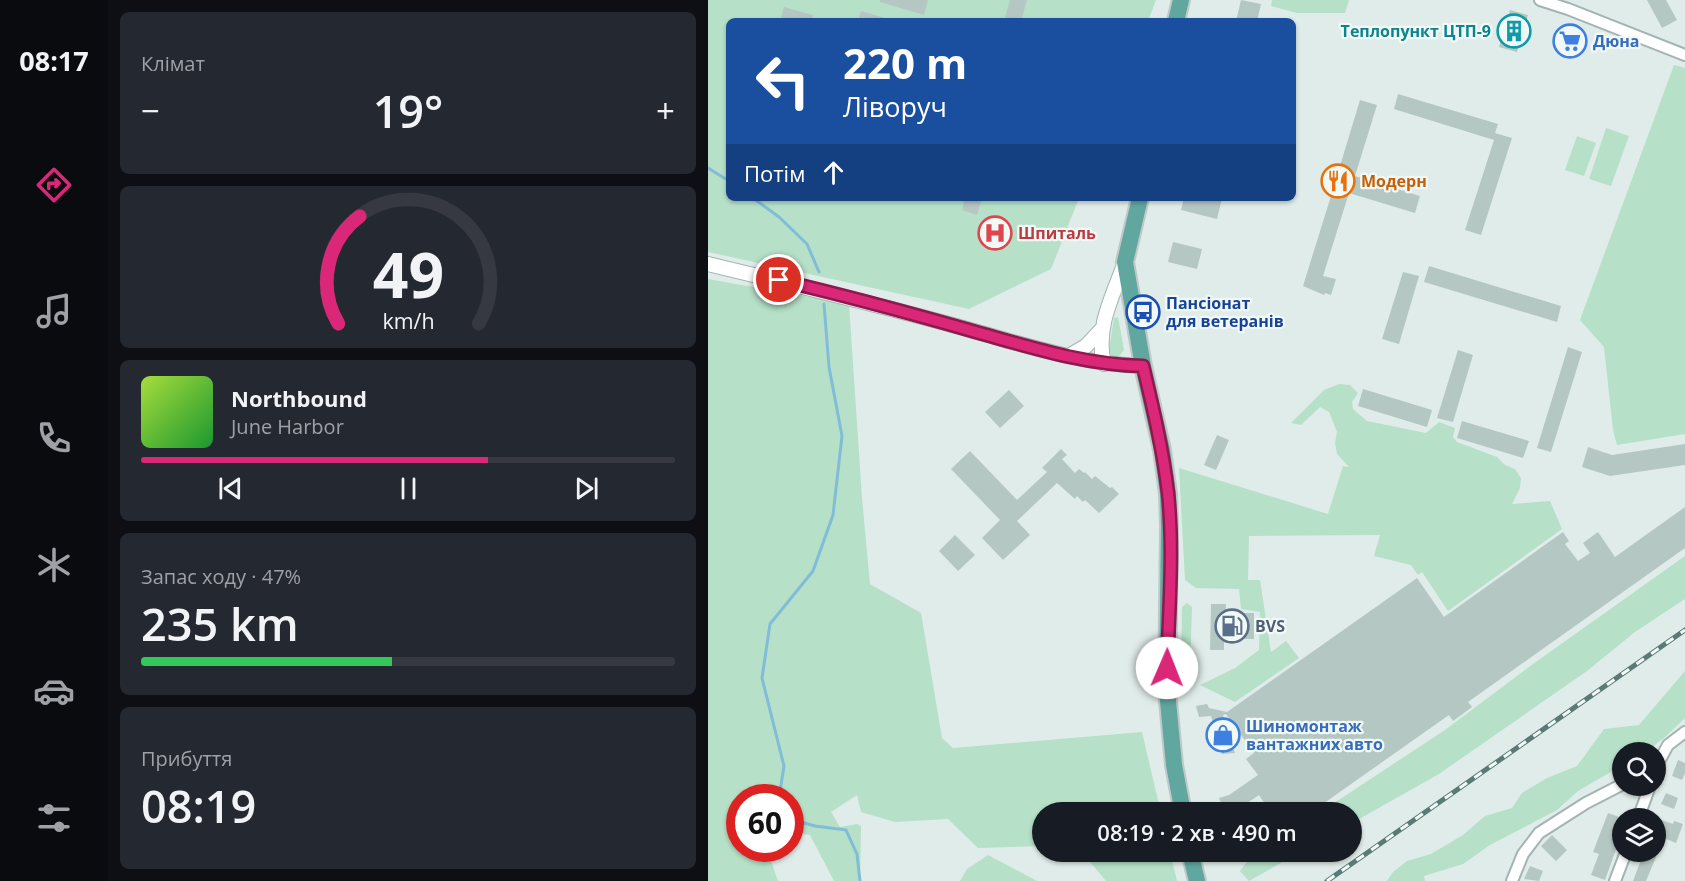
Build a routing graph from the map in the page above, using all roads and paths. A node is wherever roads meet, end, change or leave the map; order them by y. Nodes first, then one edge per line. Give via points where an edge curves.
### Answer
1 (1181, 0) edge
2 (1540, 0) edge
3 (1177, 18) edge
4 (1685, 55) edge
5 (1139, 201) edge
6 (1125, 262) junction
7 (708, 264) edge
8 (1101, 330) junction
9 (1069, 356) junction
10 (1104, 364) junction
11 (1143, 366) junction
12 (1685, 732) edge
13 (1666, 749) edge
14 (1612, 790) edge
15 (1181, 802) edge
16 (1192, 862) edge
17 (1622, 862) edge
18 (1197, 881) edge
19 (1512, 881) edge
20 (1615, 881) edge

1 - 3 main road
2 - 4 street
5 - 6 main road
6 - 8 street
6 - 11 main road
7 - 9 street
8 - 9 street
8 - 10 street
9 - 10 street
10 - 11 street
11 - 15 main road via 1168,494 1167,690
12 - 13 street
14 - 19 street via 1539,833 1523,854
16 - 18 main road
17 - 20 street

